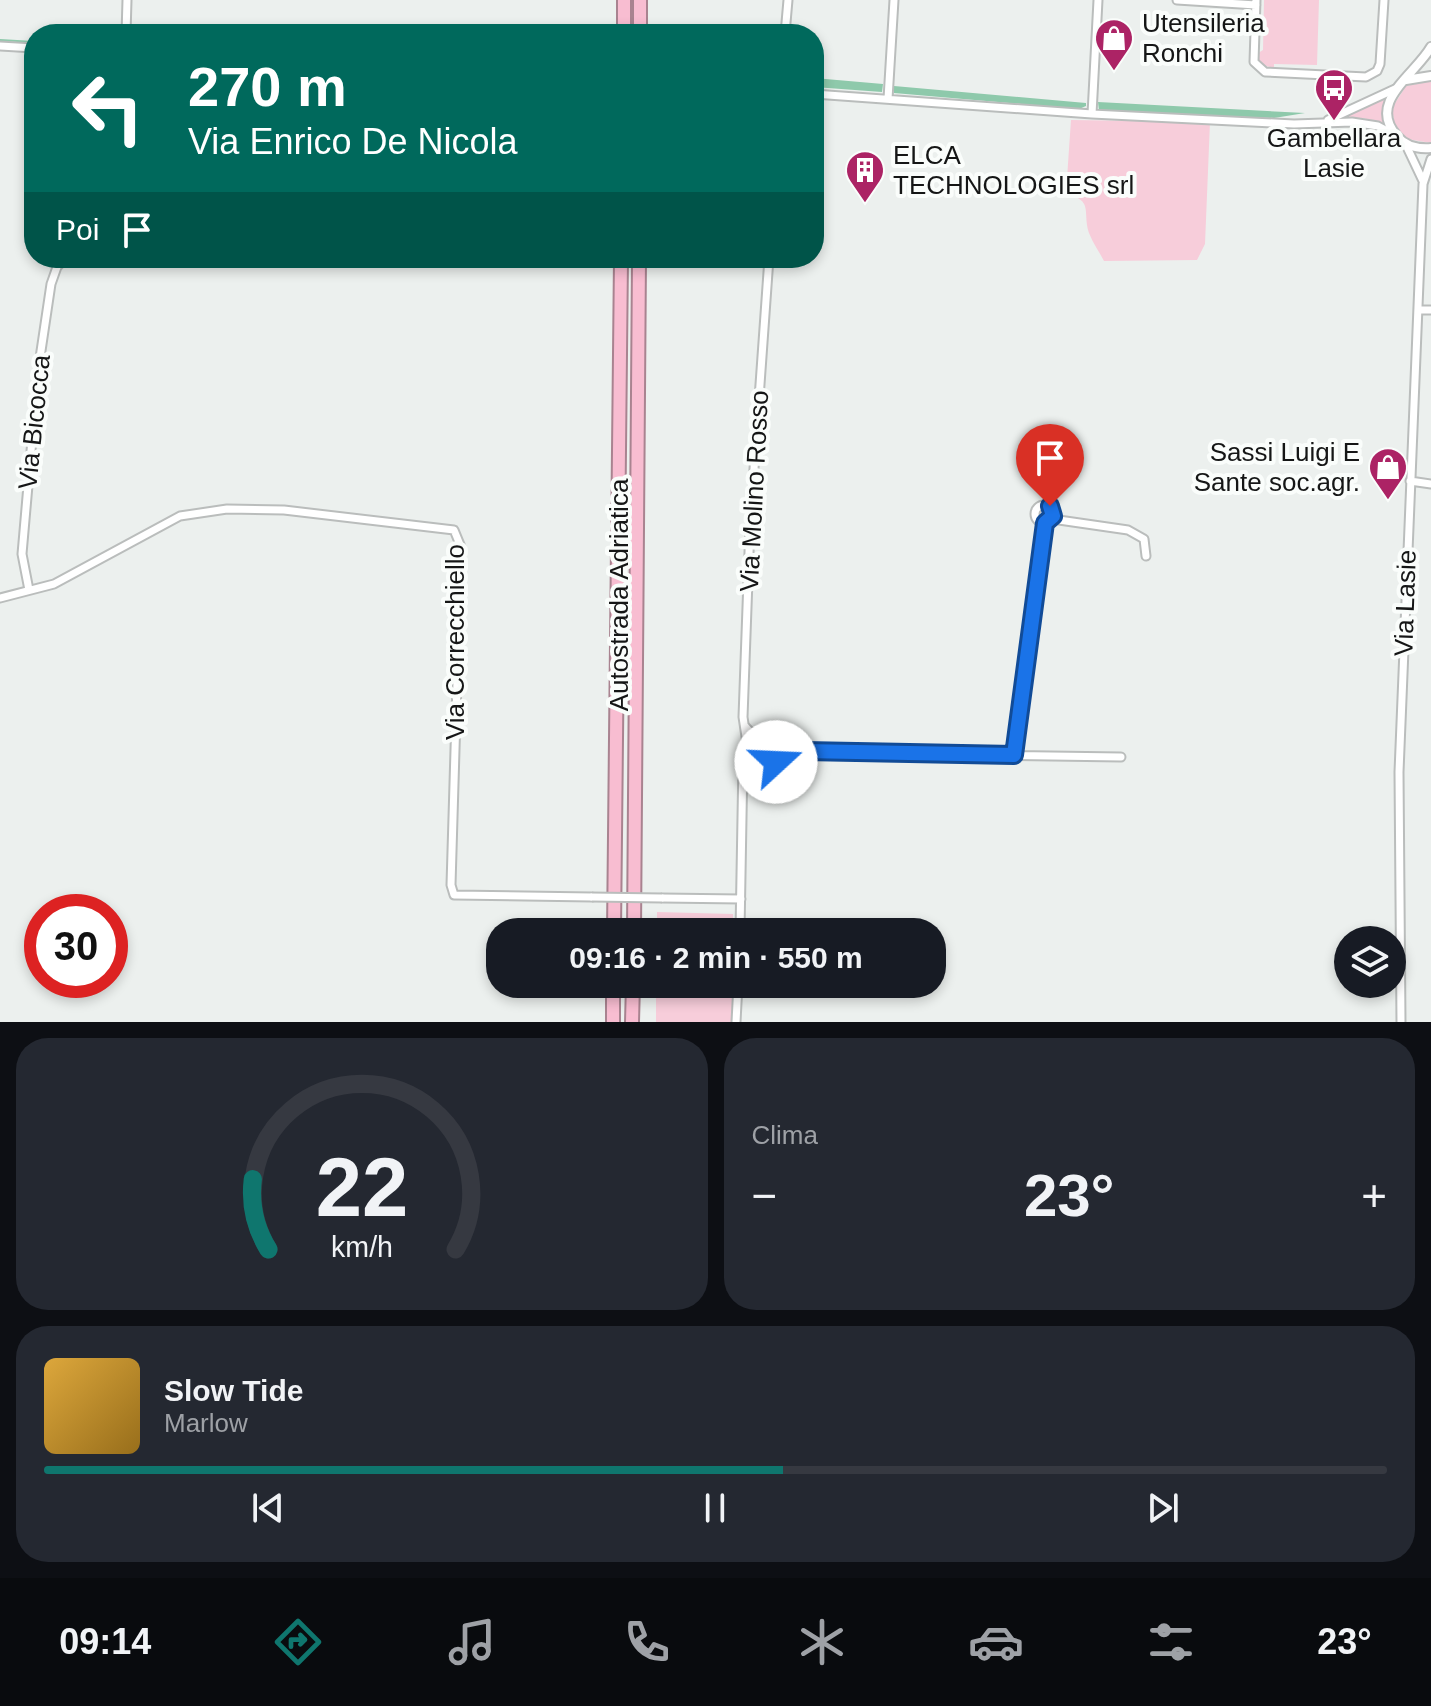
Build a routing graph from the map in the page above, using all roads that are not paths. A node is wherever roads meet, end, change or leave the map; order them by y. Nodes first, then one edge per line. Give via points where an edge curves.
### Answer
1 (127, 0) edge
2 (624, 0) edge
3 (640, 0) edge
4 (788, 0) edge
5 (894, 0) edge
6 (1098, 0) edge
7 (1177, 0) edge
8 (1384, 0) edge
9 (1256, 2) edge
10 (126, 24) edge
11 (624, 24) edge
12 (640, 24) edge
13 (786, 24) edge
14 (0, 46) edge
15 (24, 47) edge
16 (1431, 47) edge
17 (1431, 76) edge
18 (1405, 80) junction
19 (1395, 89) junction
20 (824, 95) edge
21 (888, 99) junction
22 (1092, 114) junction
23 (1322, 122) junction
24 (1395, 135) junction
25 (1405, 143) junction
26 (1431, 148) edge
27 (1431, 159) edge
28 (1423, 184) junction
29 (57, 268) edge
30 (621, 268) edge
31 (639, 268) edge
32 (768, 268) edge
33 (1418, 310) junction
34 (1431, 310) edge
35 (1410, 481) junction
36 (1431, 484) edge
37 (1146, 556) dead end
38 (29, 590) junction
39 (0, 598) edge
40 (744, 724) junction
41 (748, 750) junction
42 (770, 750) junction
43 (796, 752) junction
44 (1014, 755) junction
45 (1121, 757) dead end
46 (743, 765) junction
47 (775, 767) junction
48 (759, 779) junction
49 (742, 790) junction
50 (741, 899) junction
51 (614, 918) edge
52 (634, 918) edge
53 (740, 918) edge
54 (613, 998) edge
55 (633, 998) edge
56 (737, 998) edge
57 (613, 1022) edge
58 (632, 1022) edge
59 (736, 1022) edge
60 (1401, 1022) edge

1 - 10 street
2 - 11 highway
3 - 12 highway
4 - 13 street
5 - 21 street
6 - 22 street
7 - 9 street
8 - 9 street via 1380,64 1366,77 1258,68
14 - 15 street
16 - 18 street
17 - 18 street
18 - 19 street
19 - 23 street
19 - 24 street via 1387,112
20 - 21 street
21 - 22 street
22 - 23 street
23 - 24 street via 1367,124
24 - 25 street, Via Lasie
25 - 26 street, Via Lasie
25 - 28 street, Via Lasie
27 - 28 street, Via Lasie
28 - 33 street, Via Lasie
29 - 38 street, Via Bicocca via 38,371 22,554
30 - 51 highway, Autostrada Adriatica
31 - 52 highway, Autostrada Adriatica
32 - 40 street, Via Molino Rosso via 751,497
33 - 34 street
33 - 35 street, Via Lasie
35 - 36 street
35 - 60 street, Via Lasie via 1399,772
37 - 44 street via 1144,539 1128,530 1048,521
38 - 39 street, Via Correcchiello
38 - 50 street, Via Correcchiello, bridge via 97,563 180,516 227,509 334,514 454,530 461,547 454,895
40 - 41 street, Via Molino Rosso
40 - 42 street
41 - 42 street
41 - 46 street
42 - 43 street
42 - 47 street
43 - 44 street
43 - 47 street
44 - 45 street
46 - 48 street via 748,775
46 - 49 street
47 - 48 street
48 - 49 street
49 - 50 street
50 - 53 street
54 - 57 highway
55 - 58 highway
56 - 59 street

